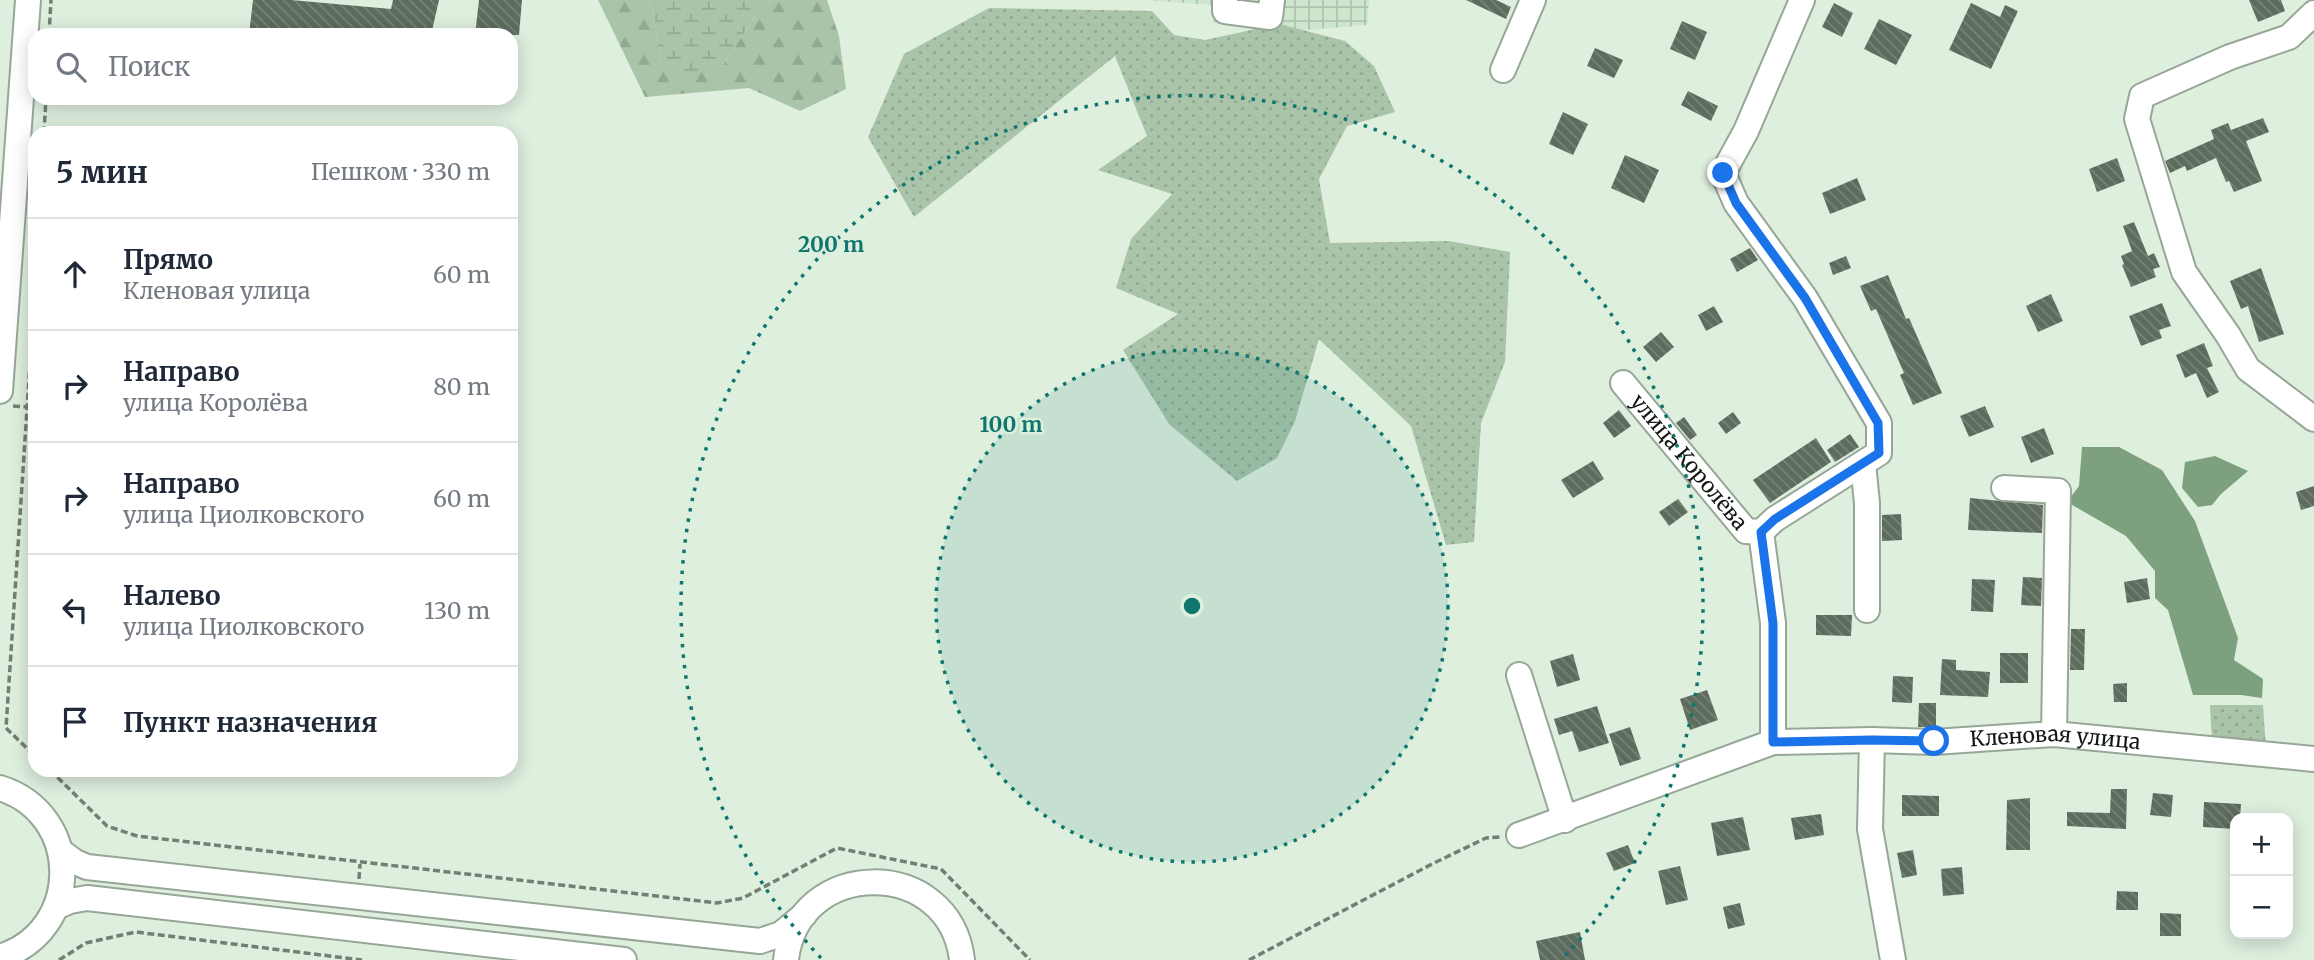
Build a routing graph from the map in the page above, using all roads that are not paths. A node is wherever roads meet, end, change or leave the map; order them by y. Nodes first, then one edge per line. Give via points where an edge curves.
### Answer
1 (28, 0) edge
2 (1225, 0) edge
3 (1272, 0) edge
4 (1533, 0) edge
5 (1802, 0) edge
6 (2314, 13) edge
7 (1503, 69) dead end
8 (1623, 383) dead end
9 (0, 391) edge
10 (2314, 419) edge
11 (1863, 464) junction
12 (2004, 488) dead end
13 (1761, 532) junction
14 (1867, 610) dead end
15 (1519, 676) dead end
16 (2053, 734) junction
17 (1872, 740) junction
18 (1773, 742) junction
19 (2314, 759) edge
20 (0, 788) edge
21 (1565, 820) junction
22 (1519, 835) road end
23 (60, 851) junction
24 (56, 907) junction
25 (804, 915) junction
26 (0, 957) edge
27 (624, 960) edge
28 (786, 960) edge
29 (962, 960) edge
30 (1894, 960) edge

1 - 9 street
2 - 3 street via 1225,11 1270,17
4 - 7 street
5 - 11 street via 1723,173 1736,203 1805,298 1878,423 1879,453
6 - 10 street via 2289,37 2142,96 2137,119 2184,272 2248,369
8 - 13 street, улица Королёва via 1746,531
11 - 13 street
11 - 14 street
12 - 16 street via 2057,491
13 - 18 street, улица Королёва via 1773,623
15 - 21 street
16 - 17 street, Кленовая улица
16 - 19 street, Кленовая улица
17 - 18 street, Кленовая улица
17 - 30 street via 1870,829
18 - 21 street, Кленовая улица
20 - 23 street via 36,809 55,835
21 - 22 street, Кленовая улица
23 - 24 street via 62,880
23 - 25 street via 88,867 760,941 781,934
24 - 26 street via 37,936
24 - 27 street via 86,898
25 - 28 street via 790,939
25 - 29 street via 816,902 845,886 878,881 895,884 938,908 956,936

